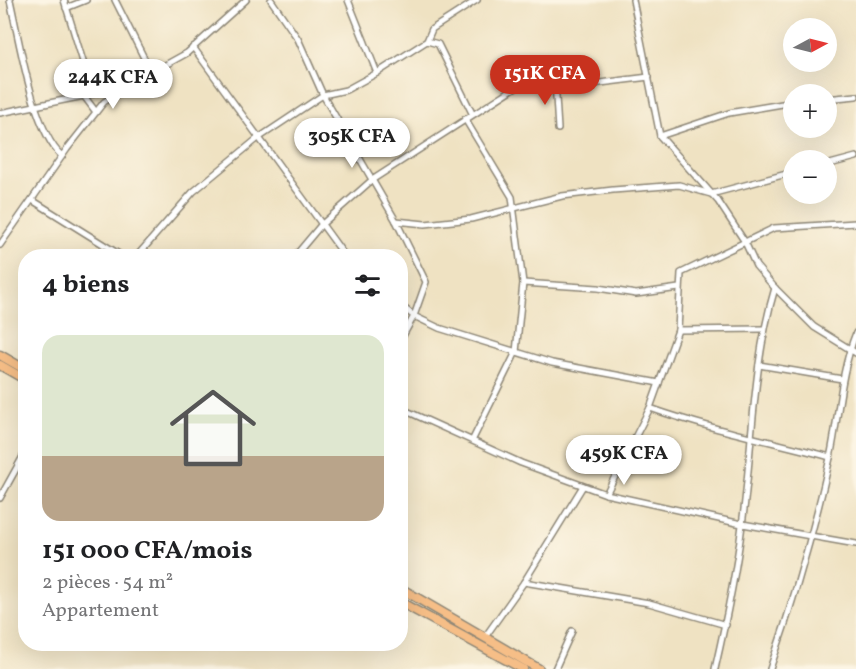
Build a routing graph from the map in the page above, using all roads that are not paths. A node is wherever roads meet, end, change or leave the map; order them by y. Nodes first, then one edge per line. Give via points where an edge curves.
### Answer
1 (10, 0) edge
2 (64, 0) edge
3 (86, 0) edge
4 (115, 0) edge
5 (246, 0) edge
6 (271, 0) edge
7 (348, 0) edge
8 (477, 0) edge
9 (633, 0) edge
10 (66, 8) junction
11 (427, 41) junction
12 (193, 47) junction
13 (377, 73) junction
14 (152, 74) junction
15 (649, 77) junction
16 (555, 81) junction
17 (131, 84) junction
18 (93, 94) junction
19 (323, 95) junction
20 (84, 96) junction
21 (856, 96) edge
22 (837, 98) edge
23 (783, 104) edge
24 (36, 107) junction
25 (96, 112) junction
26 (0, 113) edge
27 (472, 113) junction
28 (465, 119) junction
29 (558, 129) dead end
30 (660, 136) junction
31 (257, 139) junction
32 (62, 156) junction
33 (856, 158) edge
34 (837, 162) edge
35 (783, 175) edge
36 (372, 180) junction
37 (711, 194) junction
38 (32, 200) junction
39 (513, 207) junction
40 (396, 220) junction
41 (856, 223) edge
42 (321, 225) junction
43 (745, 242) junction
44 (0, 245) edge
45 (111, 249) edge
46 (143, 249) edge
47 (301, 249) edge
48 (340, 249) edge
49 (523, 283) junction
50 (680, 288) junction
51 (775, 288) junction
52 (408, 311) edge
53 (414, 316) junction
54 (408, 327) edge
55 (763, 329) junction
56 (678, 330) junction
57 (856, 333) edge
58 (850, 349) junction
59 (516, 352) junction
60 (856, 353) edge
61 (0, 355) edge
62 (0, 365) edge
63 (18, 365) edge
64 (759, 365) junction
65 (18, 375) edge
66 (842, 380) junction
67 (659, 383) junction
68 (650, 408) junction
69 (408, 411) edge
70 (751, 436) junction
71 (473, 439) junction
72 (830, 457) junction
73 (18, 465) edge
74 (584, 486) junction
75 (606, 494) junction
76 (0, 498) edge
77 (742, 524) junction
78 (810, 535) junction
79 (856, 544) edge
80 (524, 582) junction
81 (408, 593) edge
82 (408, 606) edge
83 (726, 625) junction
84 (572, 631) dead end
85 (485, 637) junction
86 (523, 669) edge
87 (539, 669) edge
88 (555, 669) edge
89 (715, 669) edge
90 (770, 669) edge

1 - 24 street
2 - 10 street
3 - 10 street
4 - 14 street
5 - 12 street
6 - 19 street via 298,39
7 - 13 street
8 - 11 street via 432,29
9 - 15 street
10 - 18 street
11 - 13 street
11 - 27 street via 438,44
12 - 14 street
12 - 31 street
13 - 19 street via 346,90
14 - 17 street
15 - 16 street via 576,86
15 - 30 street
16 - 27 street via 530,78
16 - 29 street
17 - 18 street
17 - 25 street
18 - 20 street
19 - 31 street
19 - 36 street
20 - 24 street
20 - 25 street
21 - 22 street
23 - 30 street via 729,113
24 - 26 street
24 - 32 street via 52,147
25 - 32 street
27 - 28 street
28 - 36 street
28 - 39 street via 512,197
30 - 37 street
31 - 42 street
31 - 46 street via 193,192
32 - 38 street
33 - 34 street
35 - 37 street
36 - 40 street
36 - 42 street
37 - 39 street via 679,185 562,196
37 - 43 street
38 - 44 street
38 - 45 street
39 - 40 street via 449,222
39 - 49 street
40 - 53 street via 426,282
41 - 43 street via 774,228
42 - 47 street
42 - 48 street
43 - 50 street via 681,273
43 - 51 street via 756,266
49 - 50 street via 636,294
49 - 59 street
50 - 56 street
51 - 55 street
51 - 58 street via 813,327
52 - 53 street
53 - 54 street
53 - 59 street
55 - 56 street
55 - 64 street
56 - 67 street
57 - 58 street
58 - 60 street
58 - 66 street
59 - 67 street via 552,363
59 - 71 street
61 - 63 highway
62 - 65 highway
64 - 66 street
64 - 70 street
66 - 72 street
67 - 68 street
68 - 70 street via 701,426
68 - 75 street
69 - 71 street
70 - 72 street
70 - 77 street
71 - 74 street via 521,463
72 - 78 street
73 - 76 street
74 - 75 street
74 - 80 street
75 - 77 street
77 - 78 street
77 - 83 street
78 - 79 street
78 - 90 street via 794,600
80 - 83 street via 649,603
80 - 85 street
81 - 85 highway
82 - 86 highway
83 - 89 street
84 - 88 street
85 - 87 highway

